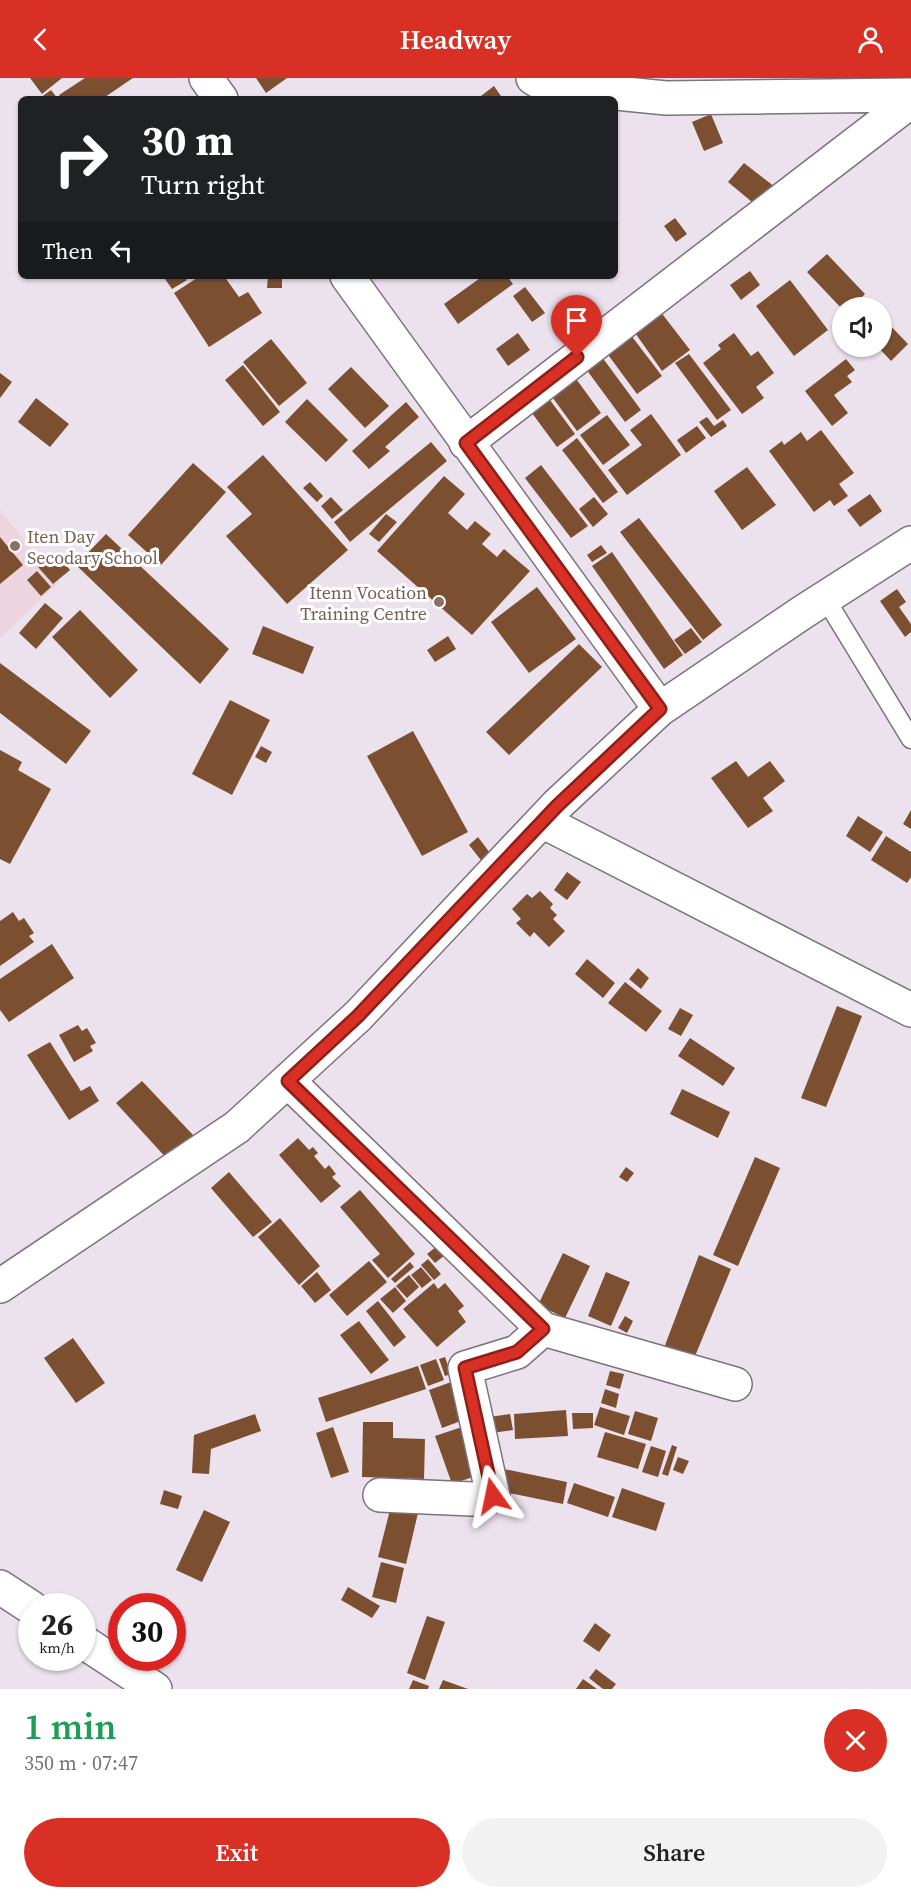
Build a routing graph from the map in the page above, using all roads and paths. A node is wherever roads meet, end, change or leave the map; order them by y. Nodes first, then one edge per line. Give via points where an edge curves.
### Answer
1 (206, 78) edge
2 (533, 78) edge
3 (911, 95) edge
4 (219, 96) edge
5 (911, 101) edge
6 (349, 279) edge
7 (466, 443) junction
8 (911, 543) edge
9 (825, 598) junction
10 (660, 709) junction
11 (911, 739) edge
12 (542, 821) junction
13 (911, 1010) edge
14 (288, 1081) junction
15 (0, 1286) edge
16 (543, 1329) junction
17 (735, 1384) dead end
18 (380, 1495) dead end
19 (0, 1587) edge
20 (18, 1599) edge
21 (96, 1650) edge
22 (155, 1689) edge

1 - 4 street
2 - 3 street via 546,86 666,98
5 - 7 street
6 - 7 street
7 - 10 street
8 - 9 street
9 - 10 street
9 - 11 lane
10 - 12 street
12 - 13 street
12 - 14 street via 358,1016
14 - 15 street via 237,1127
14 - 16 street
16 - 17 street
16 - 18 street via 517,1352 465,1368 493,1496
19 - 20 street
21 - 22 street

